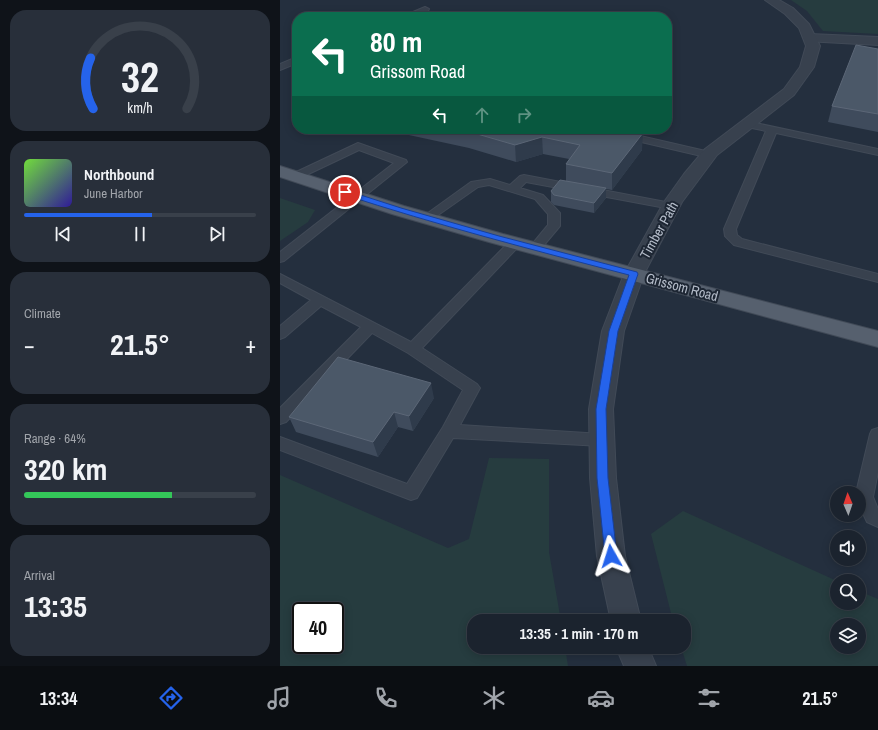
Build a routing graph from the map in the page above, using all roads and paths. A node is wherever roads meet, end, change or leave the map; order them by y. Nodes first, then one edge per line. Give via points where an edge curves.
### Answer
1 (771, 0) edge
2 (424, 9) dead end
3 (417, 12) edge
4 (810, 38) junction
5 (878, 41) edge
6 (292, 62) edge
7 (280, 67) edge
8 (746, 124) junction
9 (772, 130) junction
10 (617, 134) edge
11 (878, 152) edge
12 (710, 155) junction
13 (288, 174) edge
14 (512, 189) junction
15 (358, 196) junction
16 (671, 206) junction
17 (427, 218) junction
18 (515, 243) junction
19 (536, 248) junction
20 (280, 258) edge
21 (634, 274) junction
22 (280, 278) edge
23 (878, 278) edge
24 (320, 299) junction
25 (371, 326) junction
26 (280, 334) edge
27 (878, 339) edge
28 (413, 349) junction
29 (280, 418) edge
30 (449, 431) junction
31 (878, 434) edge
32 (602, 440) junction
33 (280, 443) edge
34 (878, 519) edge
35 (624, 614) edge
36 (635, 654) edge
37 (640, 666) edge

1 - 4 street via 798,19
2 - 3 lane
4 - 5 street
4 - 8 street, Timber Path via 813,46 807,67 800,79 789,92
6 - 7 lane
8 - 9 lane
8 - 12 street, Timber Path
9 - 11 lane
9 - 23 lane via 730,229 731,236 738,242
10 - 12 lane
12 - 16 street, Timber Path
13 - 15 main road, Grissom Road
13 - 15 lane via 358,146 402,162
14 - 16 lane via 524,178
14 - 17 lane via 490,182 475,184
14 - 19 lane via 539,197 554,213 554,226
15 - 17 main road, Grissom Road
15 - 20 lane
16 - 21 street, Timber Path
17 - 18 main road, Grissom Road
18 - 19 main road, Grissom Road
18 - 28 lane
19 - 21 main road, Grissom Road
21 - 27 main road, Grissom Road
21 - 32 street, Timber Path via 613,331 601,409
22 - 24 lane
24 - 25 lane
24 - 26 lane
25 - 28 lane
25 - 29 lane
28 - 30 lane via 472,388
30 - 32 lane
30 - 33 lane via 412,493
31 - 34 lane via 864,497 874,517
32 - 35 street, Timber Path via 611,556
36 - 37 street

